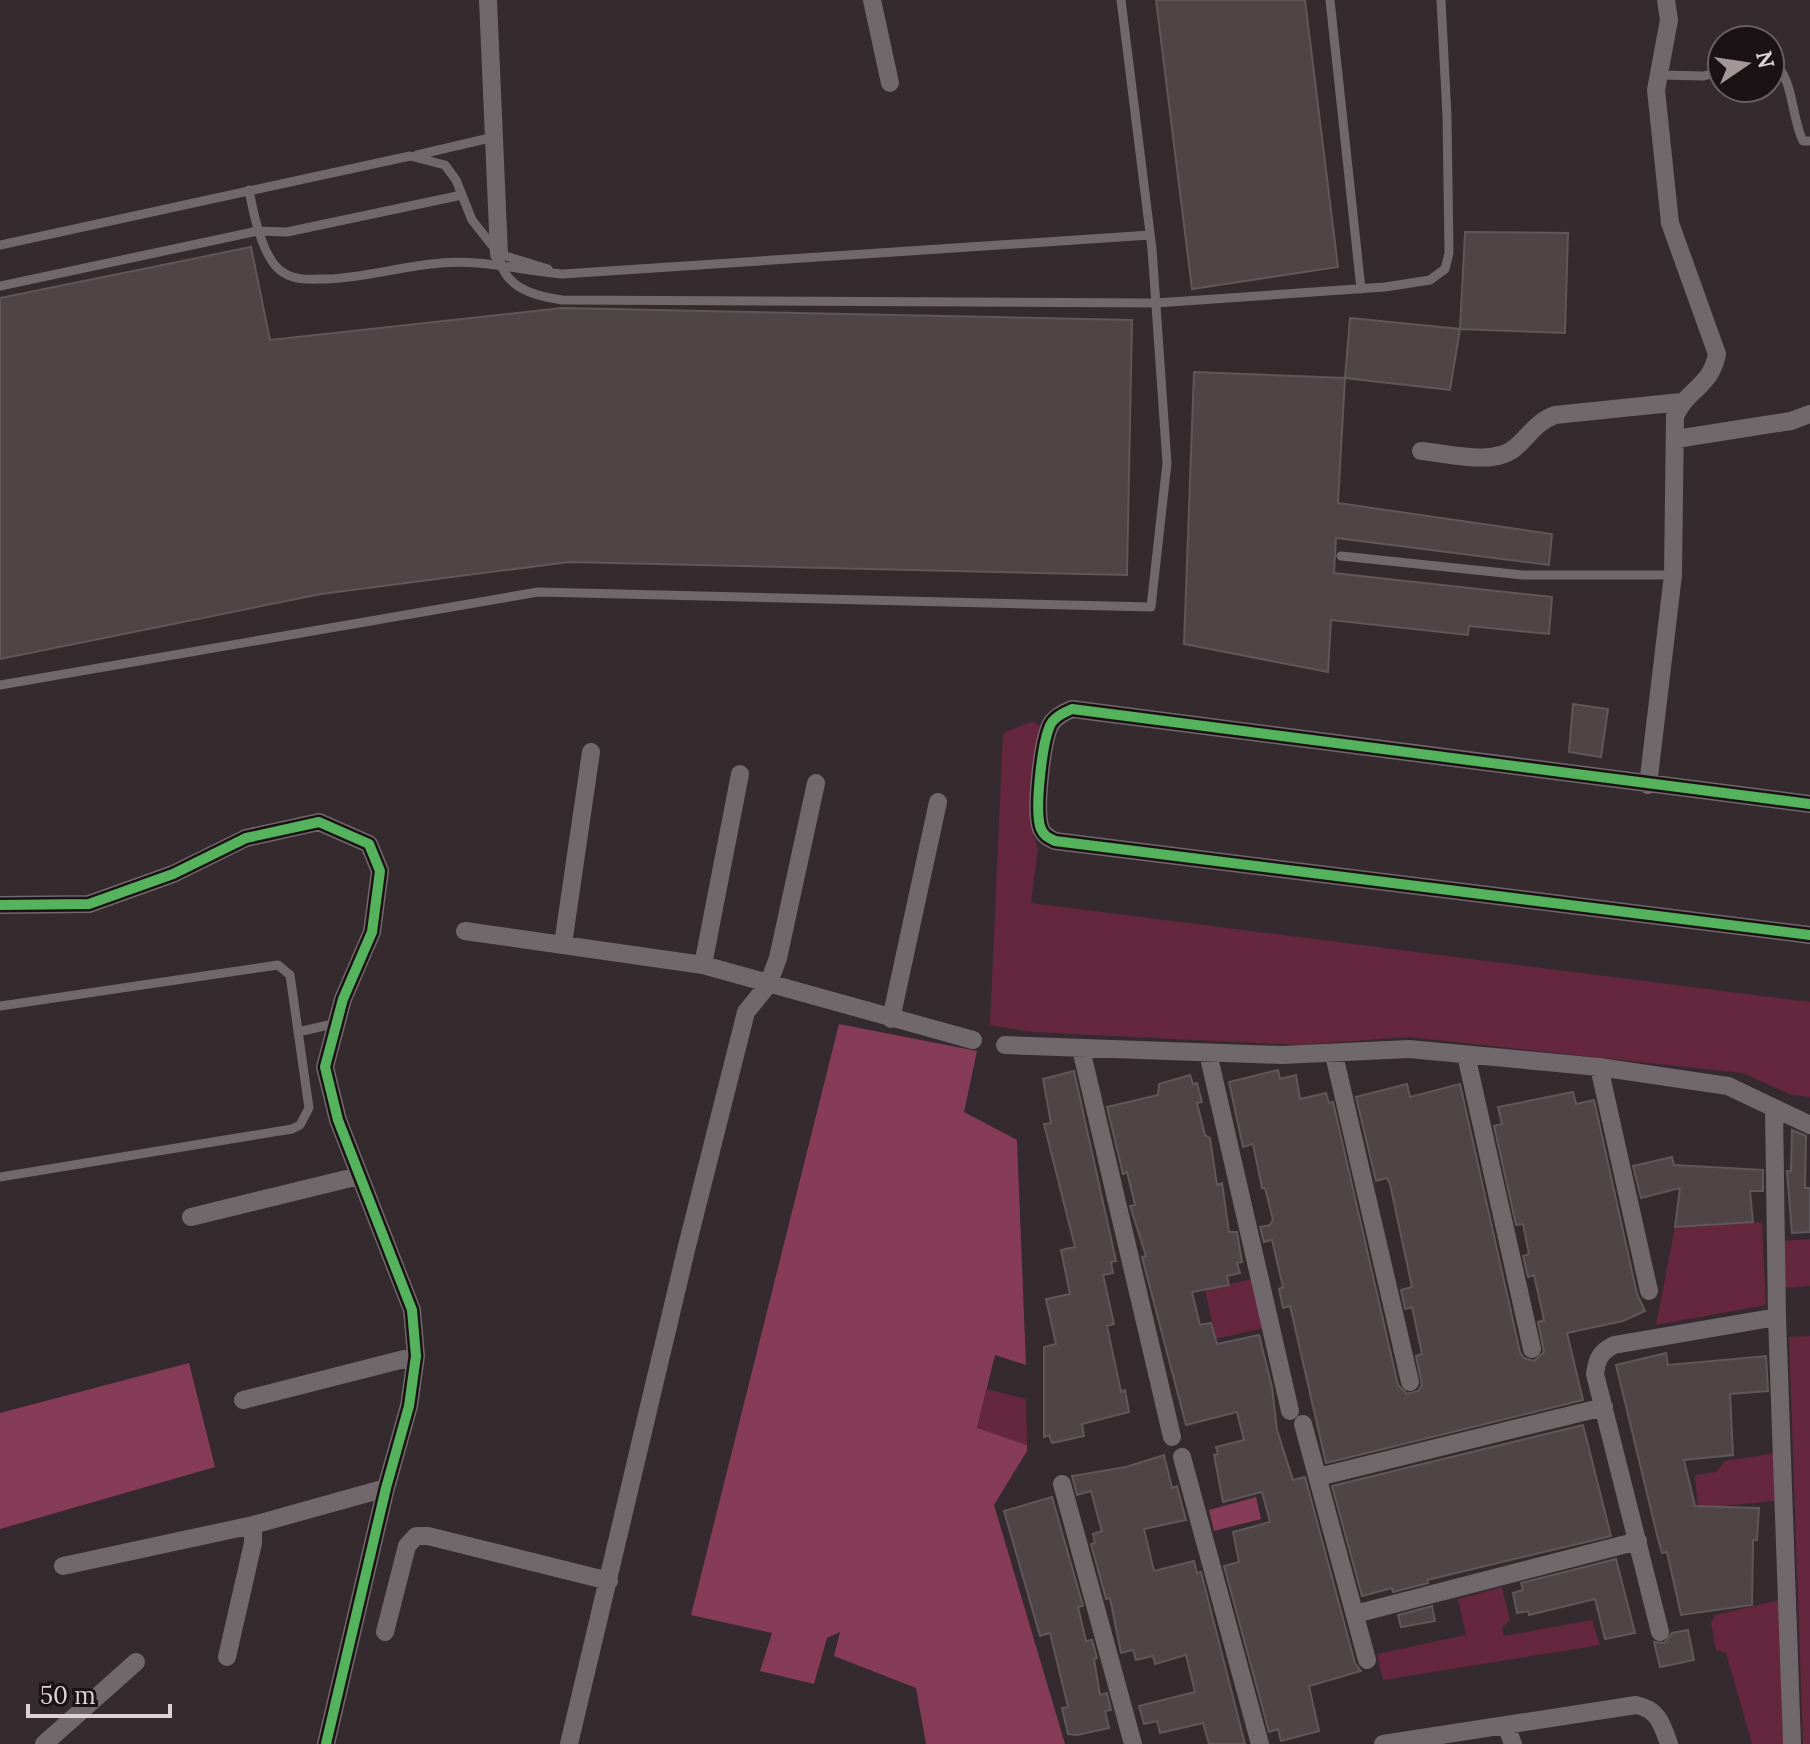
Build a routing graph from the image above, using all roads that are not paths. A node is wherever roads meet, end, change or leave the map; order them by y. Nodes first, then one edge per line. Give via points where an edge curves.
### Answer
1 (488, 0) edge
2 (872, 0) edge
3 (1121, 0) edge
4 (1330, 0) edge
5 (1441, 0) edge
6 (1666, 0) edge
7 (1659, 75) junction
8 (1706, 75) edge
9 (1786, 82) edge
10 (890, 83) dead end
11 (494, 137) junction
12 (1810, 141) edge
13 (410, 156) junction
14 (249, 190) junction
15 (462, 195) junction
16 (258, 231) junction
17 (1150, 235) junction
18 (0, 245) edge
19 (500, 261) junction
20 (0, 286) edge
21 (1361, 289) junction
22 (1156, 303) junction
23 (1681, 402) junction
24 (1810, 414) edge
25 (1676, 439) junction
26 (1421, 451) dead end
27 (1341, 556) dead end
28 (1673, 575) junction
29 (0, 685) edge
30 (591, 752) dead end
31 (740, 774) dead end
32 (816, 783) dead end
33 (1648, 785) junction
34 (938, 802) dead end
35 (1810, 804) edge
36 (0, 905) edge
37 (465, 931) dead end
38 (1810, 935) edge
39 (563, 944) junction
40 (703, 965) junction
41 (768, 985) junction
42 (0, 1006) edge
43 (891, 1019) junction
44 (337, 1023) junction
45 (298, 1032) junction
46 (973, 1040) dead end
47 (1005, 1045) dead end
48 (1081, 1049) junction
49 (1208, 1053) junction
50 (1334, 1055) junction
51 (1466, 1055) junction
52 (1599, 1067) junction
53 (1774, 1110) junction
54 (1810, 1125) edge
55 (359, 1176) junction
56 (0, 1177) edge
57 (191, 1217) dead end
58 (1649, 1291) dead end
59 (1777, 1317) junction
60 (1532, 1349) dead end
61 (416, 1356) junction
62 (1410, 1382) dead end
63 (243, 1400) dead end
64 (1604, 1407) junction
65 (1290, 1411) dead end
66 (1303, 1424) dead end
67 (1172, 1437) dead end
68 (1182, 1457) dead end
69 (1318, 1477) junction
70 (1062, 1484) dead end
71 (386, 1488) junction
72 (253, 1525) junction
73 (1638, 1541) junction
74 (63, 1566) dead end
75 (609, 1581) junction
76 (1355, 1614) junction
77 (385, 1632) dead end
78 (1660, 1632) dead end
79 (227, 1657) dead end
80 (1367, 1660) dead end
81 (136, 1662) dead end
82 (1506, 1725) junction
83 (44, 1744) edge
84 (326, 1744) edge
85 (569, 1744) edge
86 (1133, 1744) edge
87 (1260, 1744) edge
88 (1383, 1744) edge
89 (1513, 1744) edge
90 (1669, 1744) edge
91 (1792, 1744) edge

1 - 11 street
2 - 10 street
3 - 17 lane
4 - 21 lane
5 - 21 lane via 1447,116 1445,269 1430,280
6 - 7 street via 1669,20
7 - 8 lane
7 - 23 street via 1659,139 1670,223 1717,354 1714,371
9 - 12 lane via 1798,130 1803,141
11 - 13 lane
11 - 19 street
13 - 14 lane
13 - 15 lane via 445,165
14 - 16 lane
14 - 18 lane
15 - 16 lane via 287,232
15 - 19 lane
16 - 19 lane via 280,272 296,279
16 - 20 lane
17 - 19 lane via 563,274
17 - 22 lane
19 - 22 lane via 510,282 538,297 562,300
21 - 22 lane
22 - 29 lane via 1167,463 1151,607 538,592
23 - 25 street via 1675,416
23 - 26 street via 1555,415 1541,420 1509,453 1495,457
24 - 25 street
25 - 28 street
27 - 28 lane via 1523,575
28 - 33 street
30 - 39 street
31 - 40 street
32 - 41 street
33 - 35 street
33 - 38 street via 1072,709 1049,727 1038,805 1040,828 1055,841
34 - 43 street
36 - 44 street via 89,904 173,874 246,838 319,822 369,844 380,871 372,932
37 - 39 street
39 - 40 street
40 - 41 street
41 - 43 street
41 - 75 street via 746,1012
42 - 45 lane via 278,965 290,975
43 - 46 street
44 - 45 lane
44 - 55 street via 325,1067
45 - 56 lane via 309,1097 300,1125
47 - 48 street
48 - 49 street
48 - 67 street
49 - 50 street
49 - 65 street
50 - 51 street via 1409,1049
50 - 62 street
51 - 52 street
51 - 60 street
52 - 53 street via 1728,1086
52 - 58 street
53 - 54 street
53 - 59 street
55 - 57 street
55 - 61 street via 412,1310
59 - 64 street via 1604,1350 1595,1374
59 - 91 street
61 - 63 street
61 - 71 street via 409,1406
64 - 69 street
64 - 73 street
66 - 69 street
68 - 87 street
69 - 76 street
70 - 86 street
71 - 72 street
71 - 84 street
72 - 74 street
72 - 79 street
73 - 76 street
73 - 78 street
75 - 77 street via 416,1536 407,1546
75 - 85 street
76 - 80 street
81 - 83 street
82 - 88 street
82 - 89 street
82 - 90 street via 1636,1705 1659,1717

